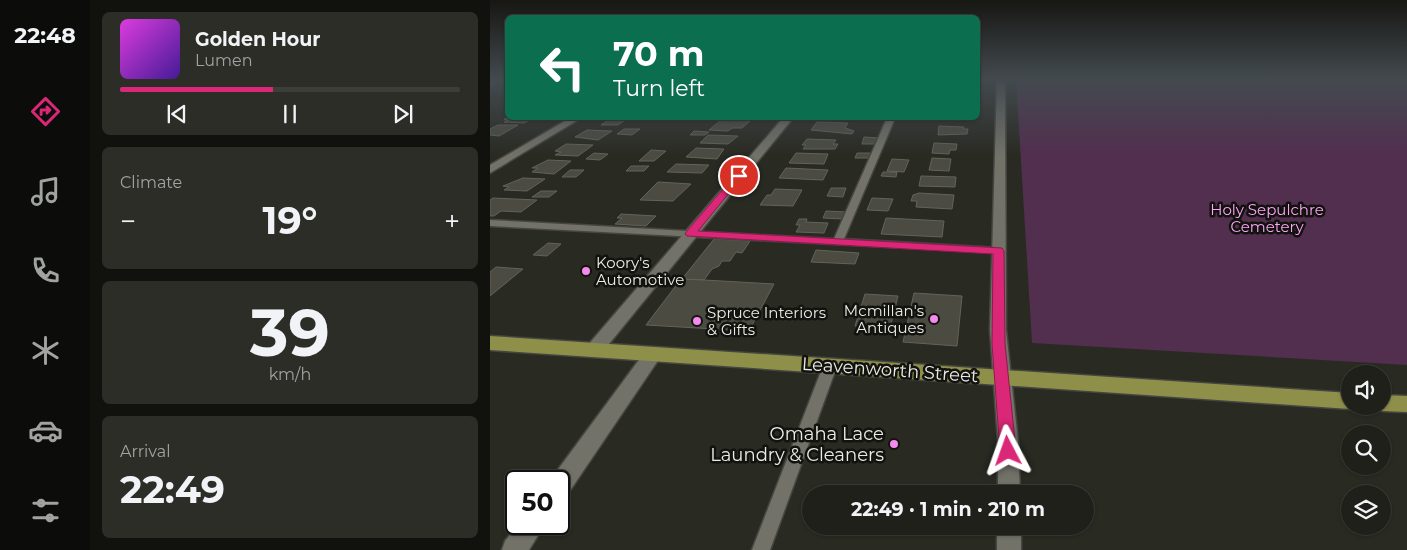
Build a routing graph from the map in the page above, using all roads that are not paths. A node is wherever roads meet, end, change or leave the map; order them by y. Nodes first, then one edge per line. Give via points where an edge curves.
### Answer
1 (1001, 105) edge
2 (573, 120) edge
3 (786, 120) edge
4 (890, 120) edge
5 (490, 170) edge
6 (490, 223) edge
7 (690, 234) junction
8 (838, 242) junction
9 (999, 251) junction
10 (490, 343) edge
11 (594, 350) junction
12 (653, 354) junction
13 (830, 366) junction
14 (1002, 378) junction
15 (1341, 400) edge
16 (1391, 403) edge
17 (1407, 404) edge
18 (570, 471) edge
19 (1009, 485) edge
20 (525, 535) edge
21 (1009, 535) edge
22 (514, 550) edge
23 (761, 550) edge
24 (1009, 550) edge

1 - 9 main road
2 - 5 main road
3 - 7 main road
4 - 8 lane
6 - 7 lane
7 - 8 lane
7 - 11 main road
8 - 9 lane
9 - 14 main road via 998,330
10 - 11 main road, Leavenworth Street
11 - 12 main road, Leavenworth Street
12 - 13 main road, Leavenworth Street
12 - 18 main road
13 - 14 main road, Leavenworth Street
13 - 23 lane
14 - 15 main road, Leavenworth Street
14 - 19 main road
16 - 17 main road
20 - 22 main road
21 - 24 main road

